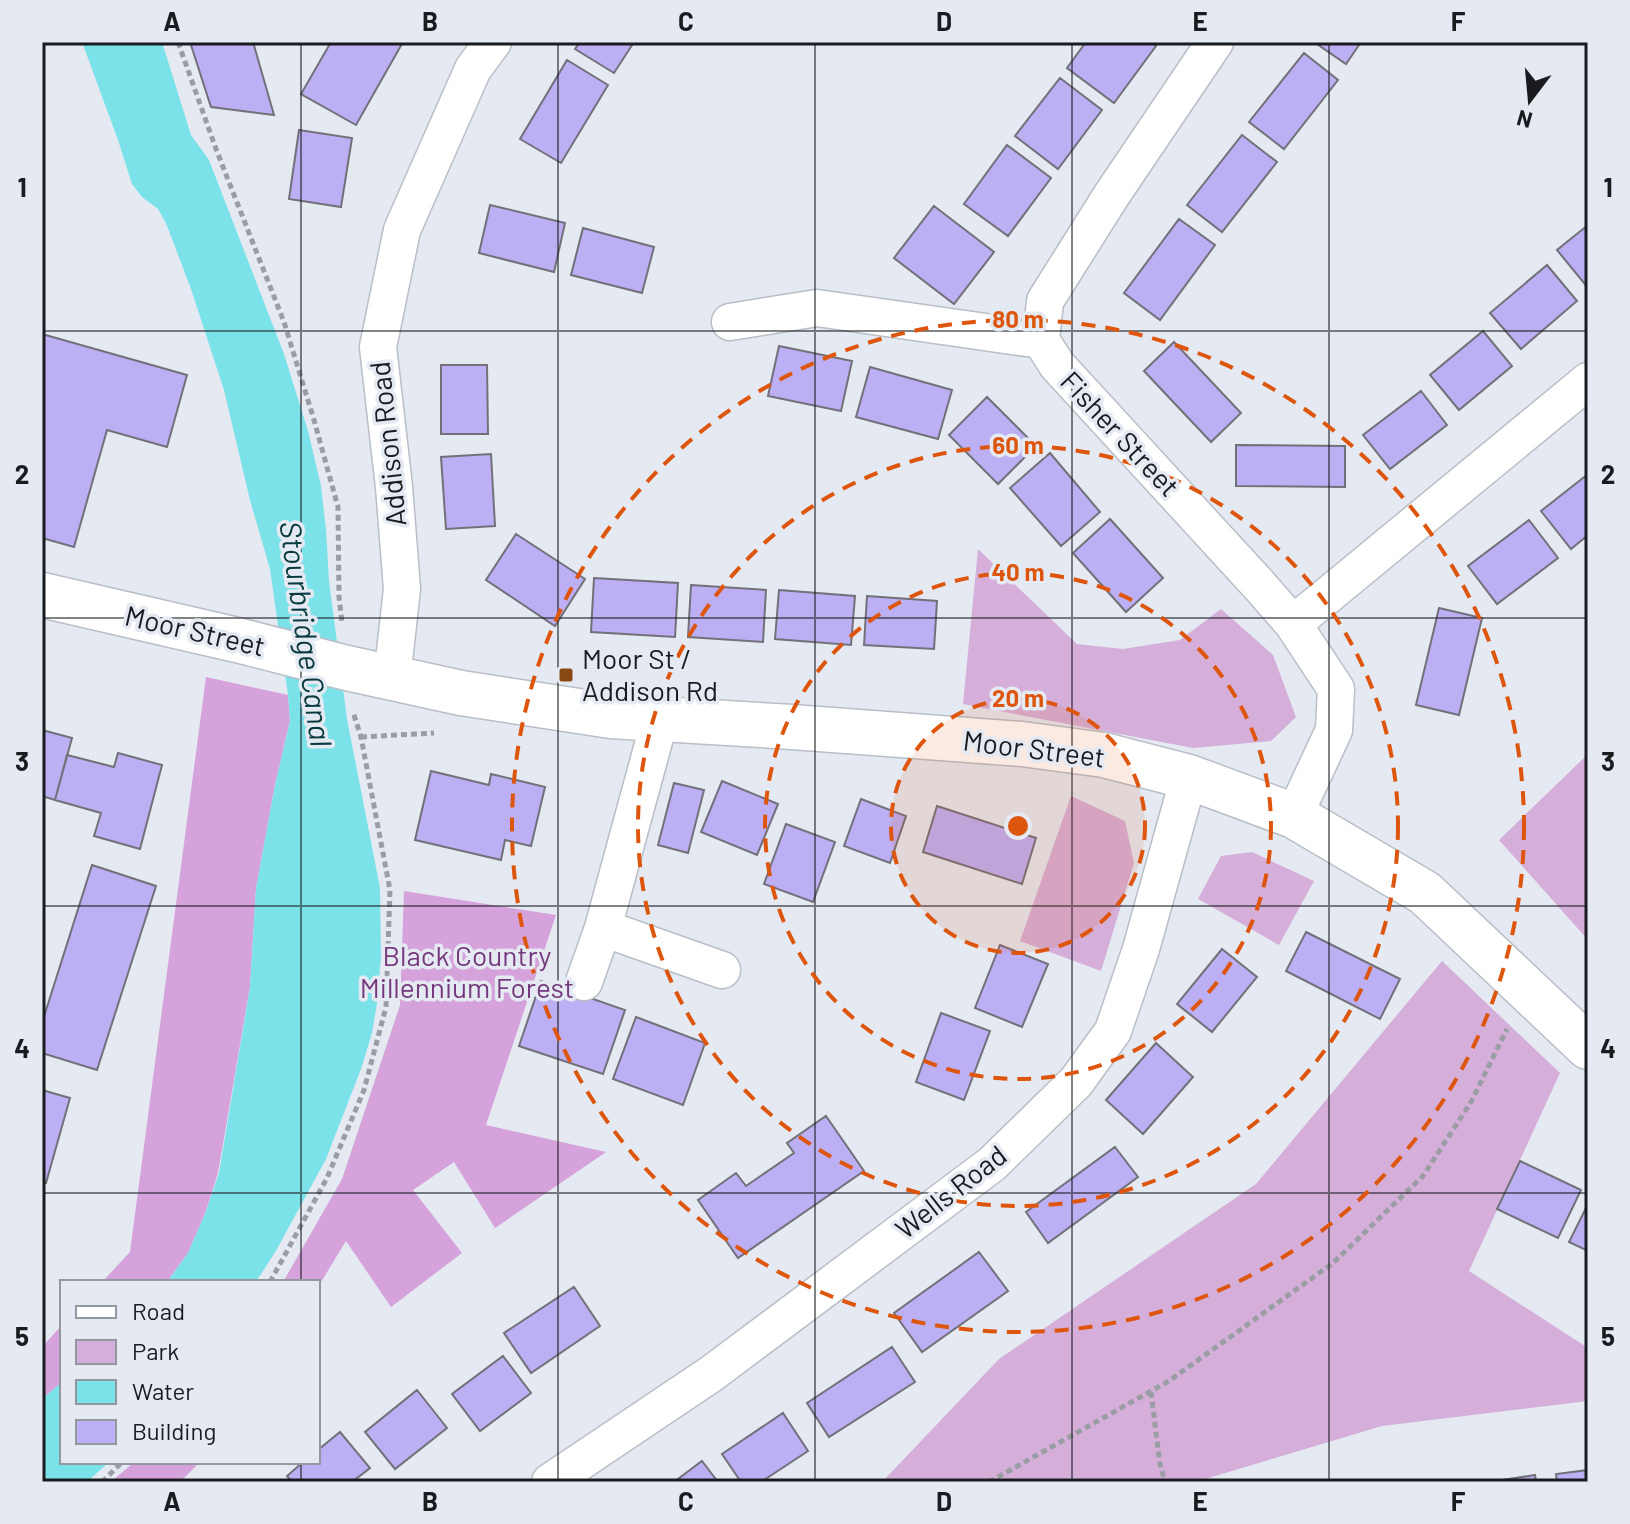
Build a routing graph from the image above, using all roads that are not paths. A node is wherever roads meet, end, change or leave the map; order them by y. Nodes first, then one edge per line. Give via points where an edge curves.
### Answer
1 (493, 42) edge
2 (1215, 42) edge
3 (730, 322) dead end
4 (1041, 340) junction
5 (1588, 381) edge
6 (42, 595) edge
7 (1293, 624) junction
8 (392, 678) junction
9 (660, 719) junction
10 (1189, 777) junction
11 (1294, 816) junction
12 (603, 928) junction
13 (722, 970) dead end
14 (584, 982) dead end
15 (1588, 1047) edge
16 (550, 1482) edge

1 - 8 street, Addison Road via 473,69 402,230 378,347 402,589
2 - 4 street via 1045,301
3 - 4 street via 817,308
4 - 7 street, Fisher Street via 1057,365
5 - 7 street
6 - 8 street, Moor Street
7 - 11 street, Fisher Street via 1336,689 1334,730
8 - 9 street, Moor Street via 611,716
9 - 10 street, Moor Street via 1022,744 1104,755
9 - 12 street
10 - 11 street, Moor Street
10 - 16 street, Wells Road via 1113,1031 1076,1082 992,1164 711,1374
11 - 15 street, Moor Street via 1425,893
12 - 13 street
12 - 14 street

